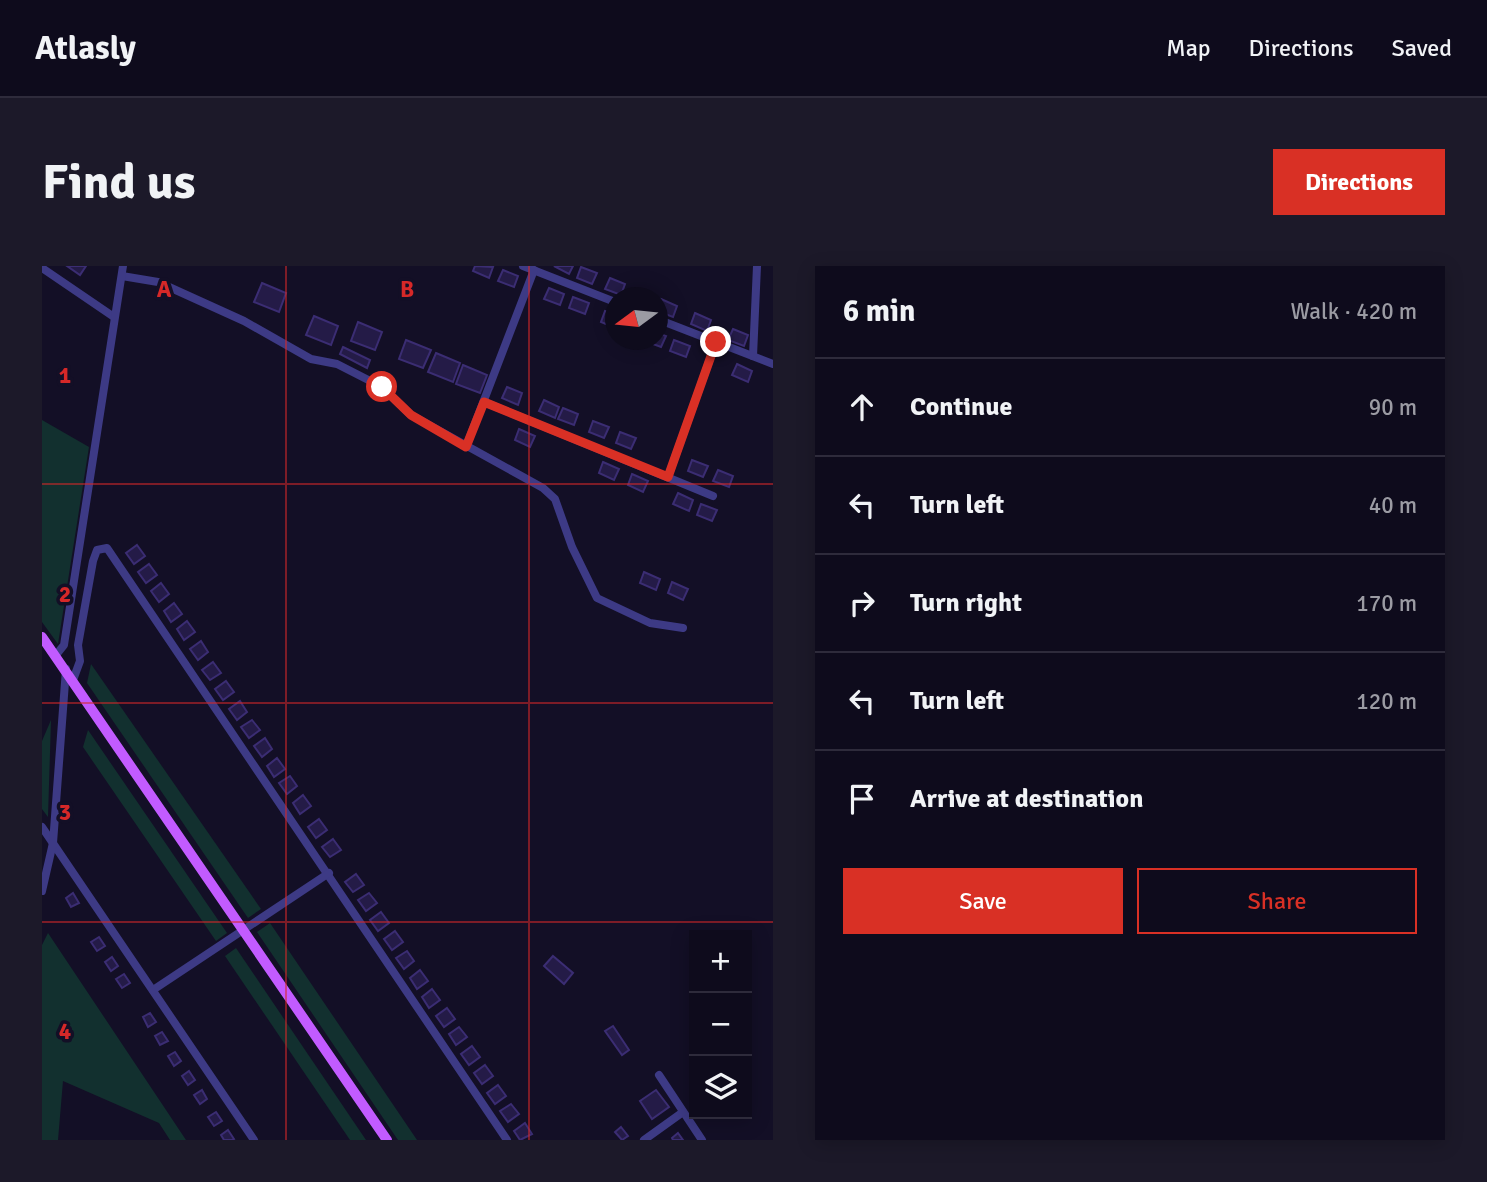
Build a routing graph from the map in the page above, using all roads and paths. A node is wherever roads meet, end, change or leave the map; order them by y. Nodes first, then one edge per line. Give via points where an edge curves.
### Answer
1 (123, 266) edge
2 (523, 266) edge
3 (757, 266) edge
4 (42, 268) edge
5 (534, 271) junction
6 (122, 276) junction
7 (605, 298) edge
8 (114, 317) junction
9 (668, 323) edge
10 (716, 342) junction
11 (753, 356) junction
12 (773, 364) edge
13 (484, 402) junction
14 (466, 447) junction
15 (668, 477) junction
16 (713, 496) dead end
17 (682, 628) dead end
18 (42, 637) edge
19 (56, 656) junction
20 (66, 669) junction
21 (73, 680) junction
22 (42, 827) edge
23 (53, 843) junction
24 (329, 873) junction
25 (42, 891) edge
26 (244, 930) junction
27 (153, 990) junction
28 (659, 1075) dead end
29 (683, 1112) junction
30 (254, 1140) edge
31 (387, 1140) edge
32 (507, 1140) edge
33 (644, 1140) edge
34 (702, 1140) edge

1 - 6 street
2 - 5 street
3 - 11 street
4 - 8 street
5 - 7 street
5 - 13 street
6 - 8 street
6 - 14 street via 158,282 244,321 311,359 337,364 382,387 411,415
8 - 19 street via 64,645
9 - 10 street
10 - 11 street
10 - 15 street
11 - 12 street
13 - 14 street
13 - 15 street
14 - 17 street via 555,499 597,598 650,623
15 - 16 street
18 - 19 main road
19 - 20 main road
20 - 21 main road
20 - 23 street
21 - 24 street via 80,661 78,645 93,561 97,550 107,548
21 - 26 main road
22 - 23 street
23 - 25 street
23 - 27 street
24 - 26 street
24 - 32 street
26 - 27 street
26 - 31 main road
27 - 30 street
28 - 29 street
29 - 33 street
29 - 34 street

